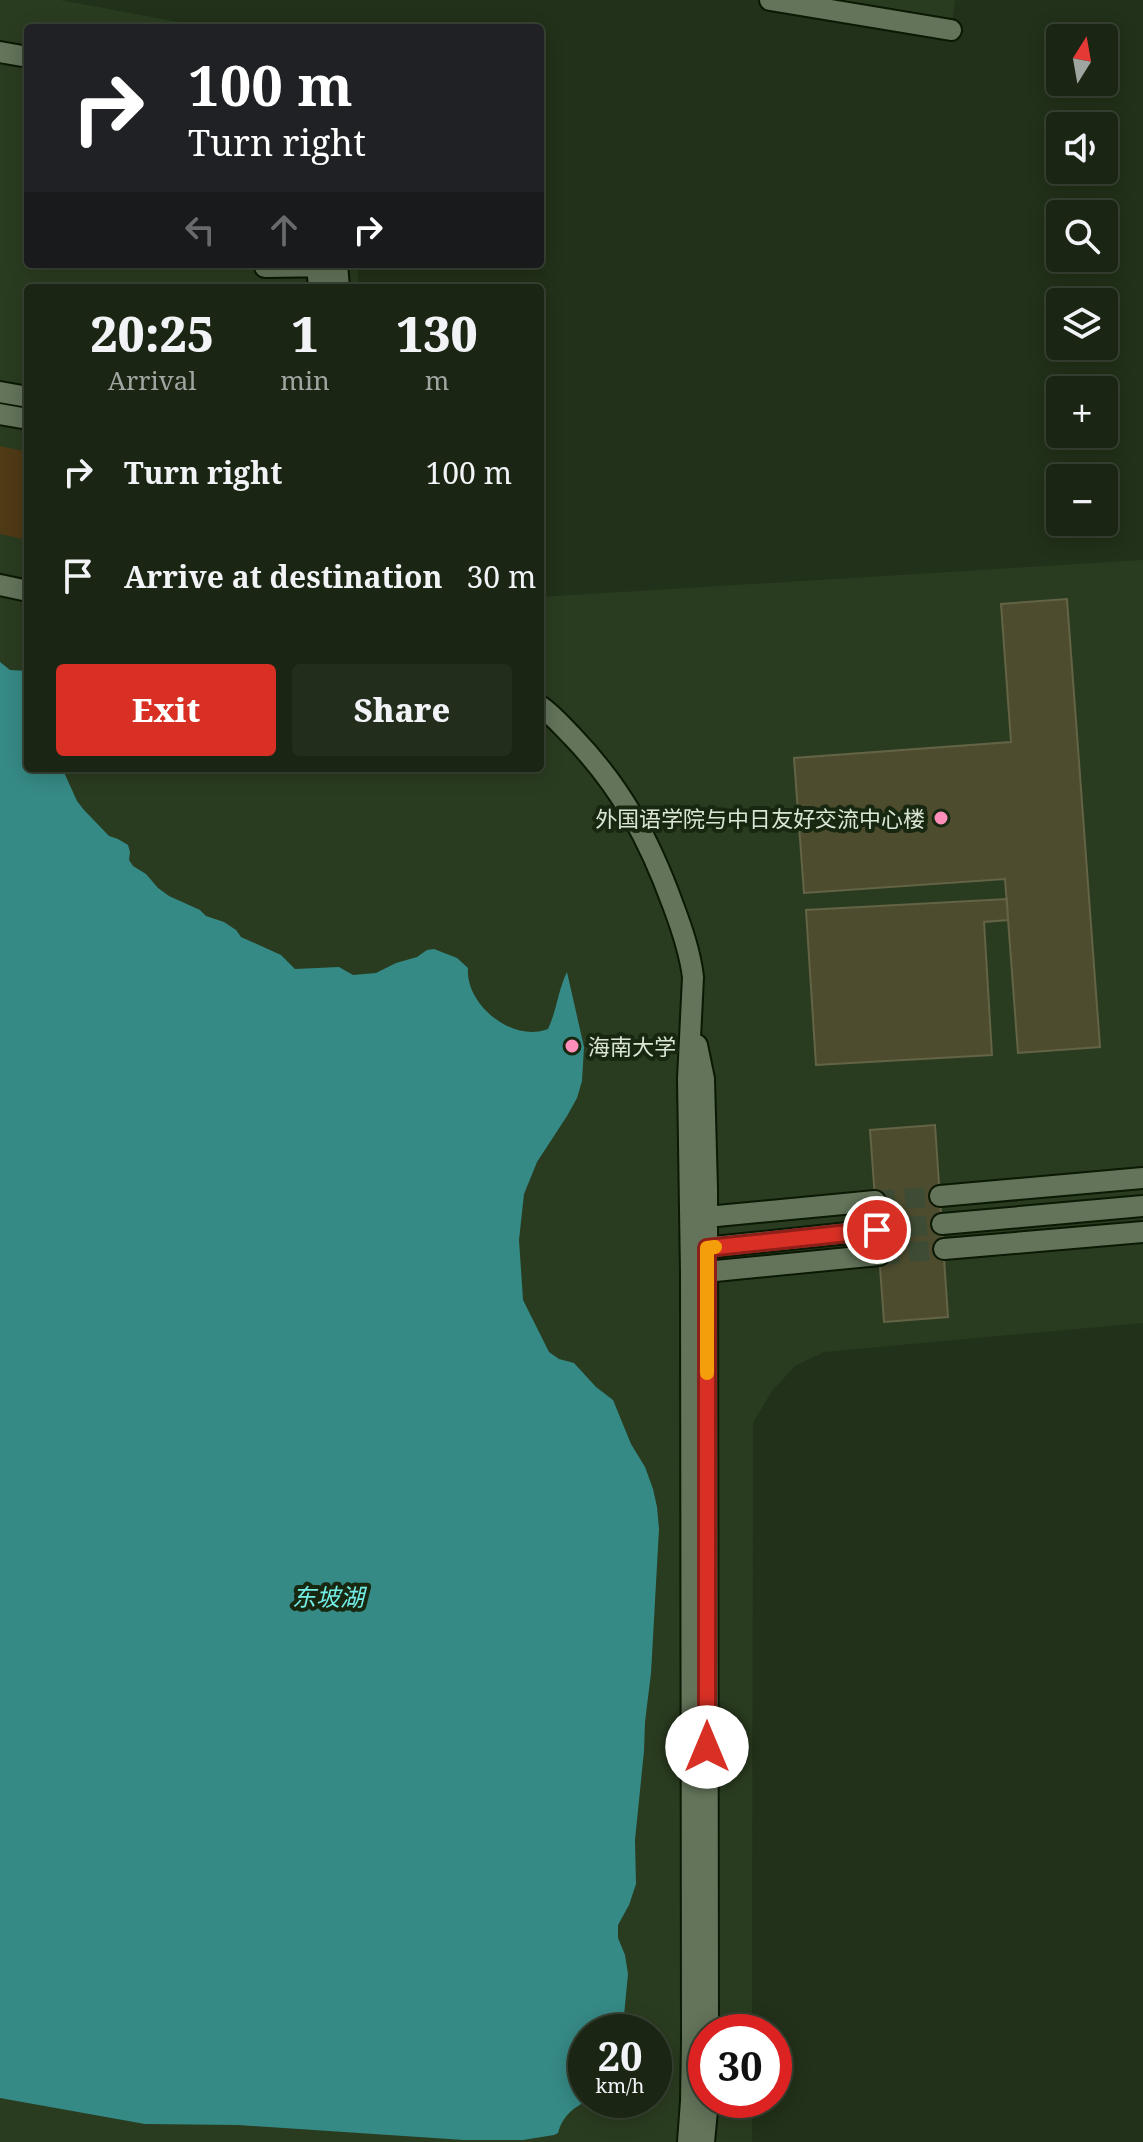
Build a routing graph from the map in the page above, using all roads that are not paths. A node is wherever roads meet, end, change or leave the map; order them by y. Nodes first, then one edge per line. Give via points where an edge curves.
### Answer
1 (770, 0) edge
2 (951, 30) dead end
3 (0, 38) edge
4 (24, 42) edge
5 (0, 52) edge
6 (24, 56) edge
7 (0, 392) edge
8 (24, 396) edge
9 (0, 414) edge
10 (24, 418) edge
11 (0, 571) edge
12 (24, 576) edge
13 (0, 585) edge
14 (24, 590) edge
15 (544, 696) edge
16 (544, 710) edge
17 (1143, 1178) edge
18 (940, 1196) tunnel mouth
19 (875, 1201) tunnel mouth
20 (848, 1204) junction
21 (1143, 1206) edge
22 (699, 1218) junction
23 (942, 1224) tunnel mouth
24 (877, 1230) tunnel mouth
25 (1143, 1232) edge
26 (850, 1233) junction
27 (699, 1249) junction
28 (944, 1249) tunnel mouth
29 (879, 1255) tunnel mouth
30 (851, 1258) junction
31 (699, 1273) junction
32 (708, 2014) edge
33 (706, 2118) edge
34 (688, 2142) edge
35 (704, 2142) edge

1 - 2 street
3 - 4 street
5 - 6 street
7 - 8 street
9 - 10 street
11 - 12 street
13 - 14 street
15 - 22 street via 591,741 629,797 665,860 698,957 697,1050 704,1079
16 - 22 street via 594,760 643,833 686,940 693,977 688,1079
17 - 18 street
19 - 20 street
20 - 22 street
20 - 26 street
21 - 23 street
22 - 27 street
24 - 26 street
25 - 28 street
26 - 27 street
26 - 30 street
27 - 31 street
29 - 30 street
30 - 31 street
31 - 32 street
31 - 34 street
33 - 35 street

